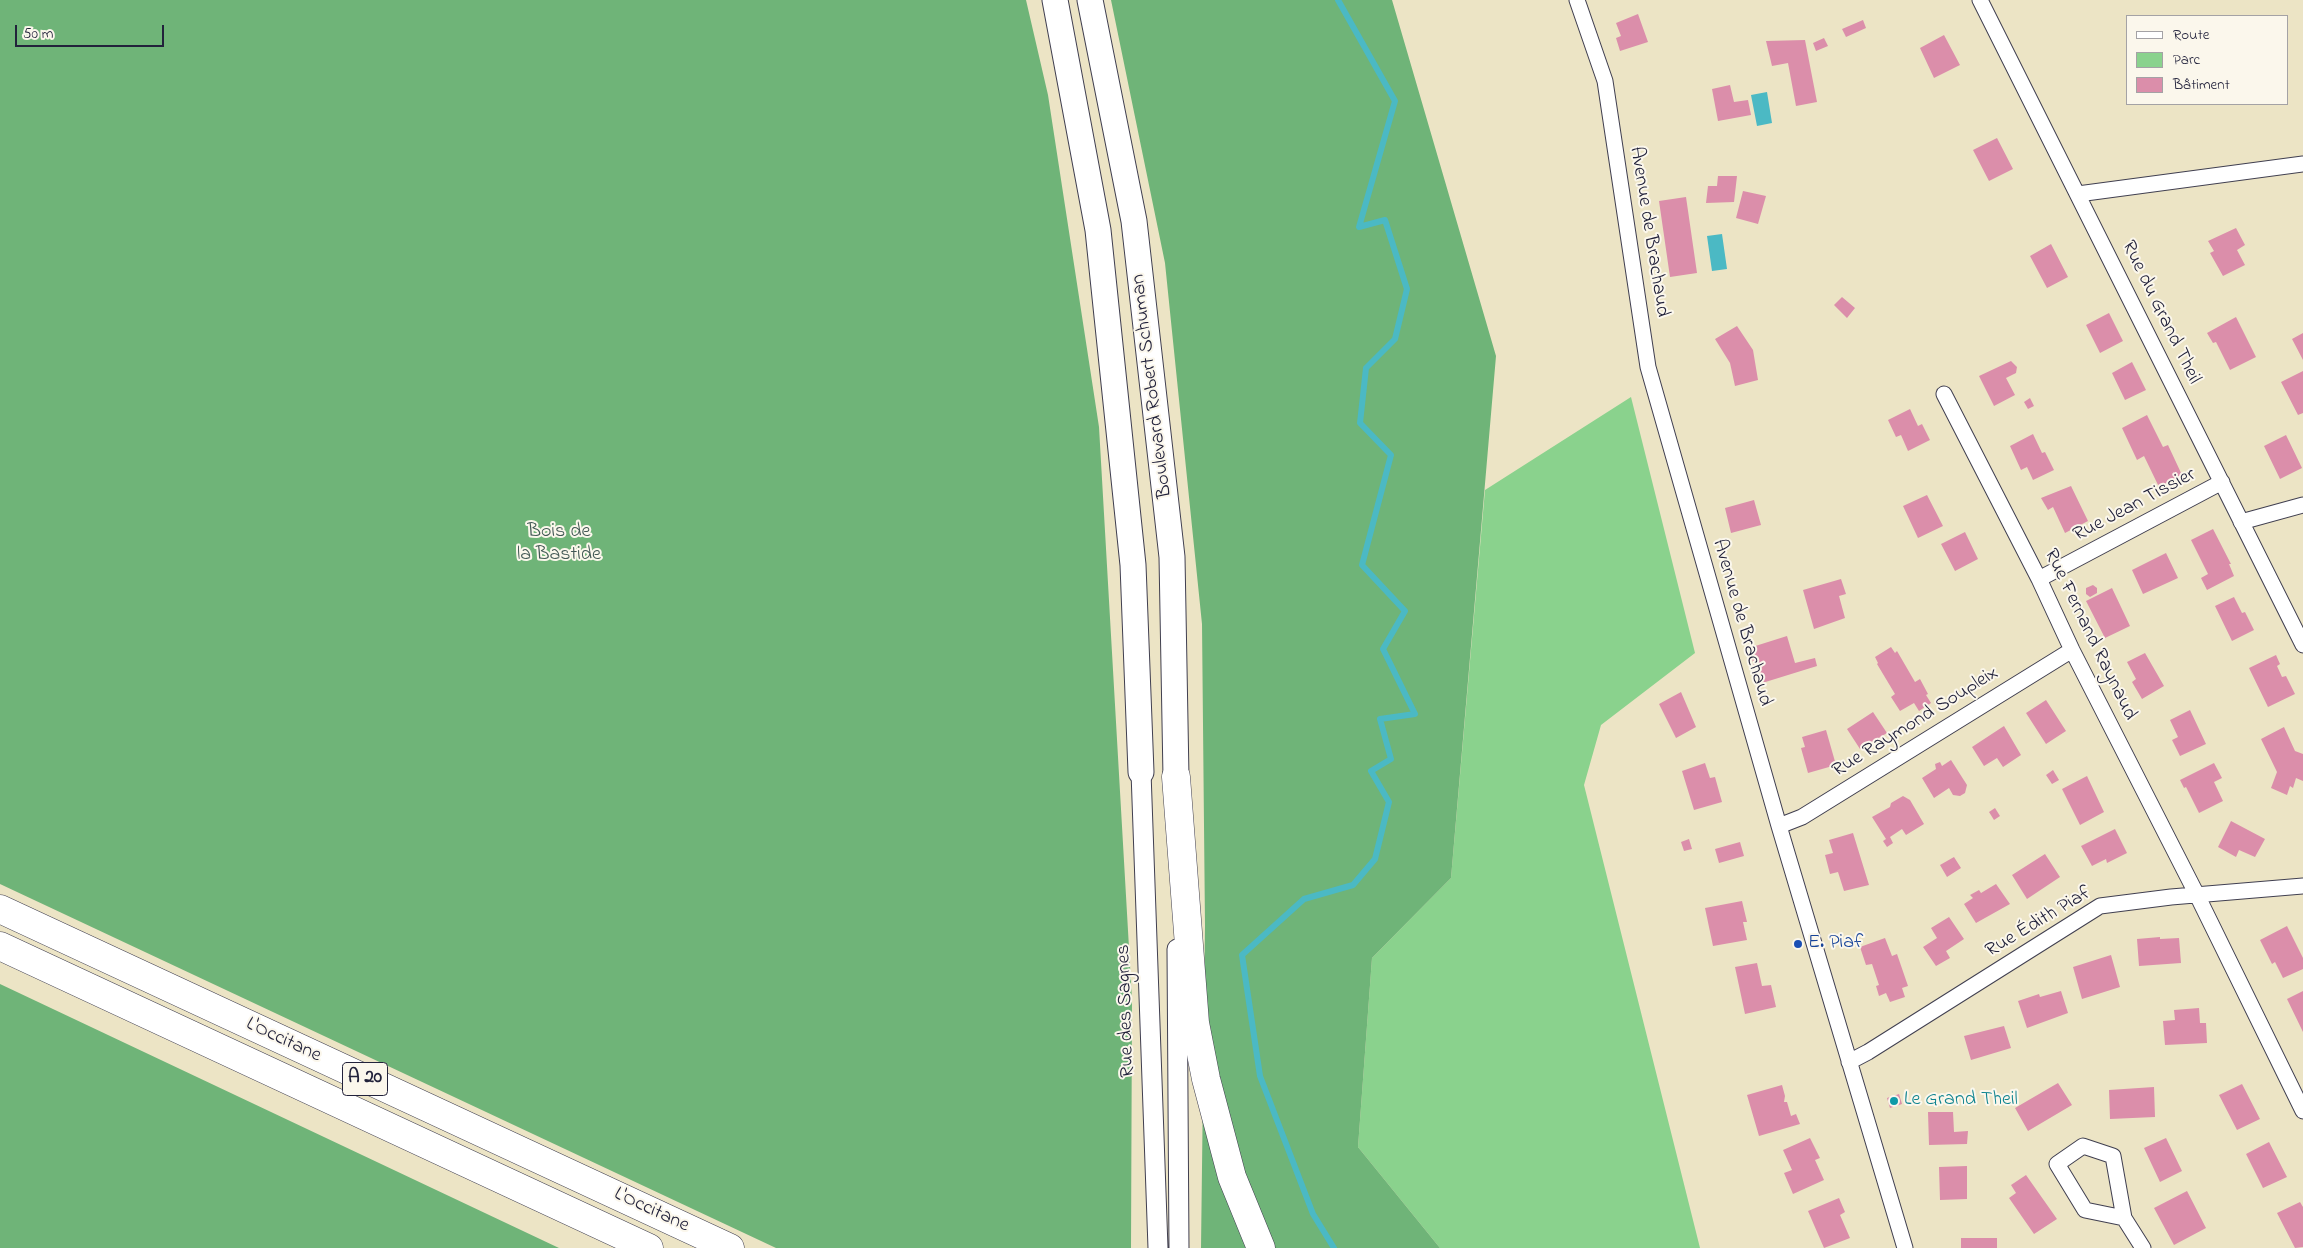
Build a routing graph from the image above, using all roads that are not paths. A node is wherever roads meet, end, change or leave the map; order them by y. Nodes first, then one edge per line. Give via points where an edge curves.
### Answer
1 (1055, 0) edge
2 (1090, 0) edge
3 (1577, 0) edge
4 (1980, 0) edge
5 (2303, 164) edge
6 (2078, 194) junction
7 (1944, 394) dead end
8 (2222, 482) junction
9 (2303, 505) edge
10 (2241, 522) junction
11 (2039, 579) junction
12 (2303, 645) edge
13 (2072, 650) junction
14 (1141, 772) joint
15 (1176, 777) junction
16 (1778, 826) junction
17 (2303, 886) edge
18 (2197, 895) junction
19 (0, 909) edge
20 (0, 946) edge
21 (1848, 1062) junction
22 (2303, 1110) edge
23 (2124, 1218) junction
24 (649, 1248) edge
25 (730, 1248) edge
26 (1158, 1248) edge
27 (1179, 1248) edge
28 (1261, 1248) edge
29 (1905, 1248) edge
30 (2143, 1248) edge

1 - 14 main road, Boulevard Robert Schuman via 1100,240 1133,565
2 - 15 main road, Boulevard Robert Schuman via 1134,222 1172,557
3 - 16 street, Avenue de Brachaud via 1605,82 1648,367
4 - 6 street, Rue du Grand Theil
5 - 6 street
6 - 8 street, Rue du Grand Theil
7 - 11 street, Rue Fernand Raynaud
8 - 10 street, Rue du Grand Theil
8 - 11 street, Rue Jean Tissier
9 - 10 street
10 - 12 street, Rue du Grand Theil
11 - 13 street, Rue Fernand Raynaud
13 - 16 street, Rue Raymond Soupleix via 1802,817
13 - 18 street, Rue Fernand Raynaud
14 - 26 street, Rue des Sagnes
15 - 27 street
15 - 28 highway via 1195,1023 1232,1177
16 - 21 street, Avenue de Brachaud
17 - 18 street, Rue Édith Piaf
18 - 21 street, Rue Édith Piaf via 2100,906
18 - 22 street, Rue Fernand Raynaud
19 - 25 highway, L'Occitane / A 20
20 - 24 highway, L'Occitane / A 20
21 - 29 street, Avenue de Brachaud
23 - 23 street via 2084,1210 2057,1164 2083,1146 2113,1156
23 - 30 street

